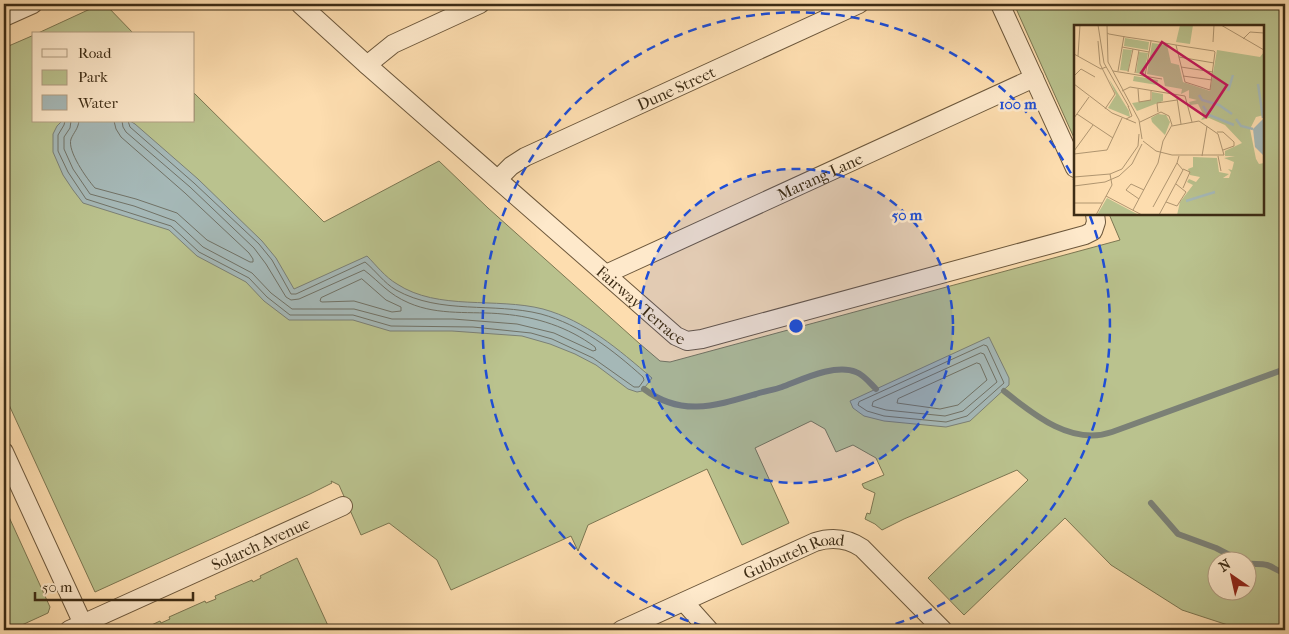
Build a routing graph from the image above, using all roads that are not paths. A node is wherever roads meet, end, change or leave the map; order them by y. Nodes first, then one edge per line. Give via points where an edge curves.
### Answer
1 (33, 4) edge
2 (300, 4) edge
3 (480, 4) edge
4 (859, 4) edge
5 (1000, 4) edge
6 (4, 17) edge
7 (367, 64) junction
8 (1034, 78) junction
9 (1074, 166) edge
10 (498, 180) junction
11 (1095, 220) edge
12 (606, 274) junction
13 (4, 452) edge
14 (343, 506) dead end
15 (684, 602) junction
16 (76, 627) edge
17 (621, 630) edge
18 (710, 630) edge
19 (943, 630) edge

1 - 6 street
2 - 7 street, Fairway Terrace
3 - 7 street via 392,44
4 - 10 street, Dune Street via 524,156
5 - 8 street
7 - 10 street, Fairway Terrace
8 - 9 street
8 - 12 street, Marang Lane
10 - 12 street, Fairway Terrace
11 - 12 street, Fairway Terrace via 1093,231 1085,235 692,341 676,336
13 - 16 street
14 - 16 street, Solarch Avenue
15 - 17 street, Gubbuteh Road
15 - 18 street
15 - 19 street, Gubbuteh Road via 815,542 841,539 862,548

